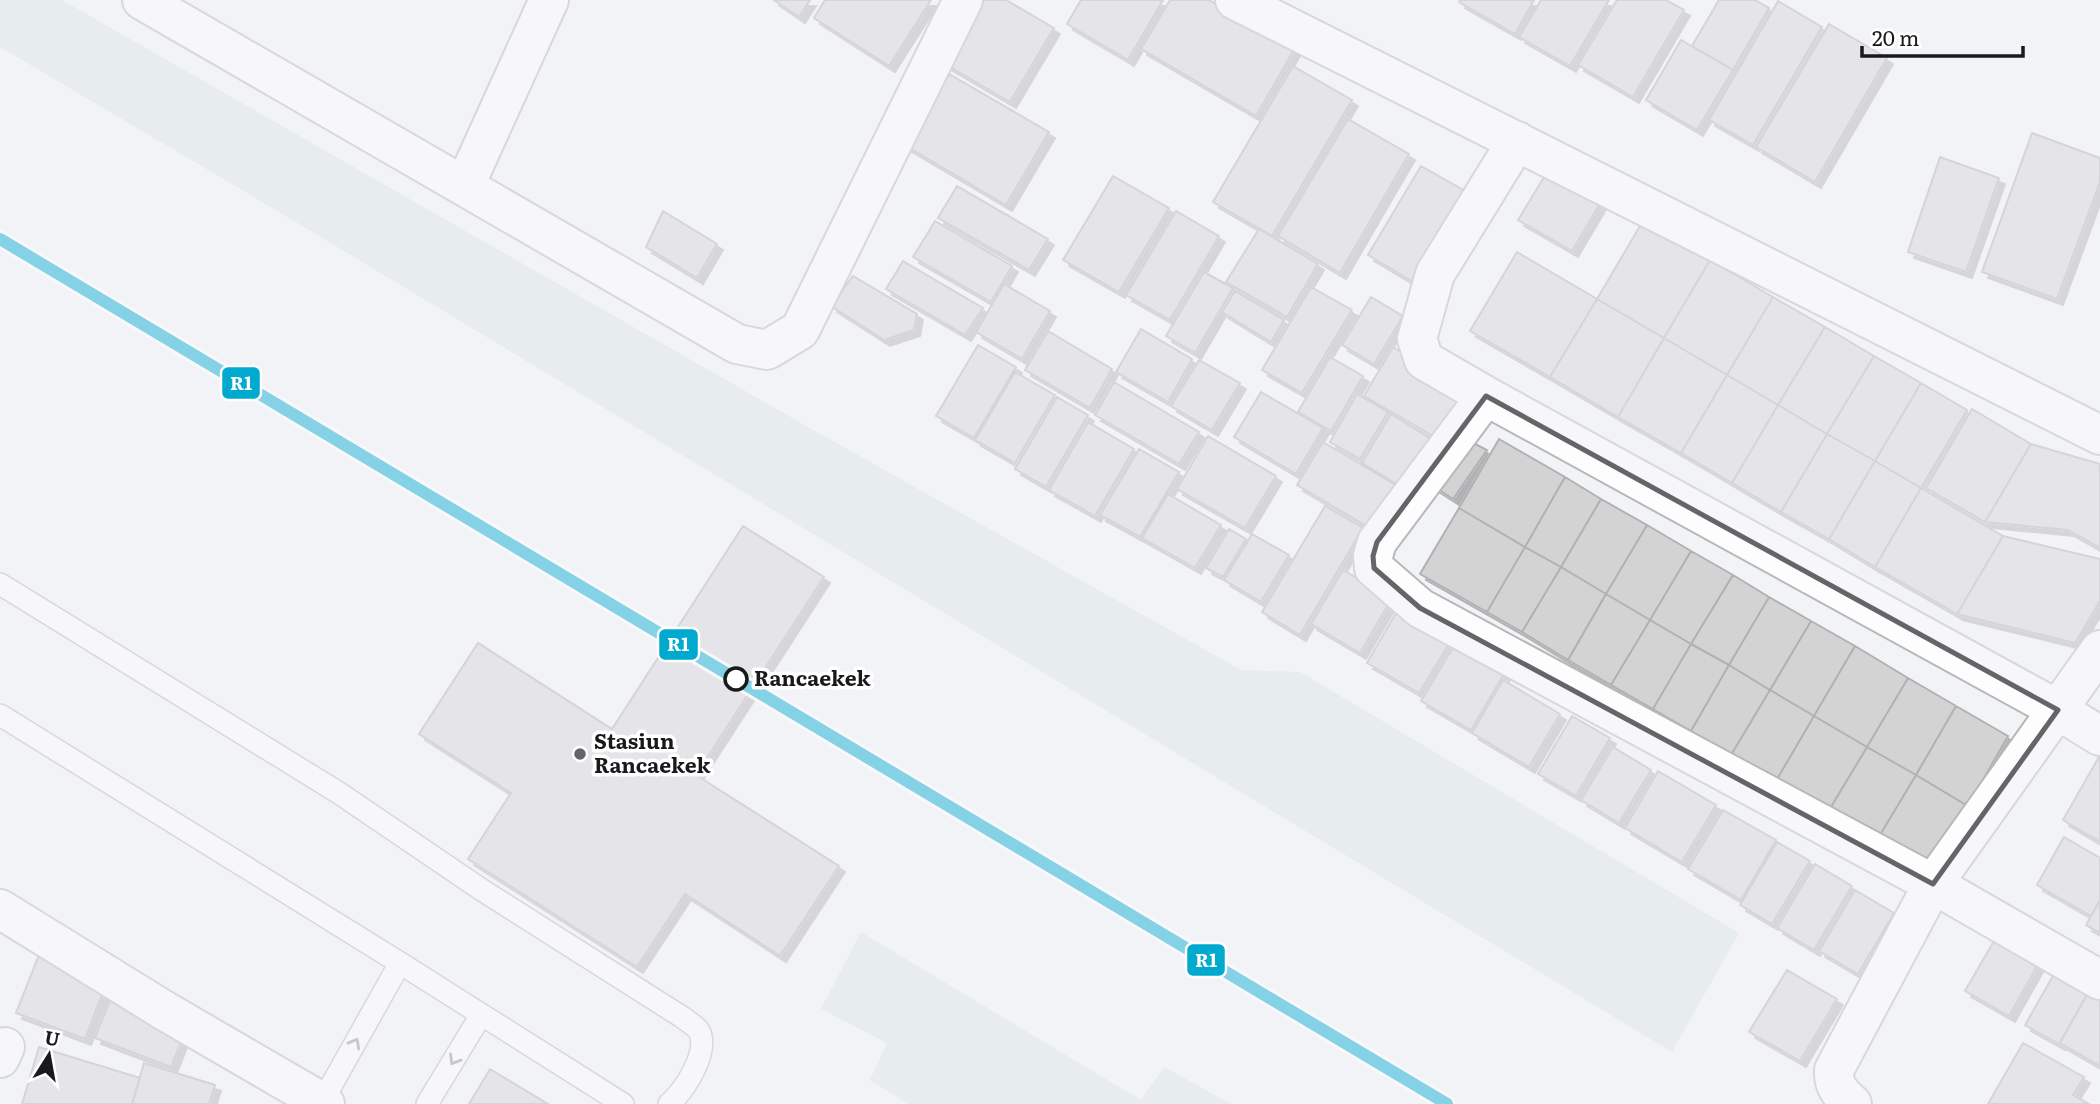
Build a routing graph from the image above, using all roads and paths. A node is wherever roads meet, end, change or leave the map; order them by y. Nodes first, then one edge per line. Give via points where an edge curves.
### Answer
1 (142, 0) edge
2 (549, 0) edge
3 (963, 0) edge
4 (1235, 0) edge
5 (1517, 141) junction
6 (465, 185) junction
7 (1486, 396) junction
8 (2100, 435) edge
9 (0, 584) edge
10 (2100, 650) edge
11 (2058, 710) junction
12 (0, 715) edge
13 (2100, 736) edge
14 (1933, 884) junction
15 (0, 909) edge
16 (400, 963) junction
17 (2100, 980) edge
18 (481, 1015) junction
19 (323, 1103) edge
20 (427, 1104) edge
21 (623, 1104) edge
22 (668, 1104) edge
23 (1852, 1104) edge

1 - 6 street
2 - 6 street
3 - 6 street via 800,330 767,350 737,344
4 - 5 street
5 - 7 street via 1435,274 1417,339 1424,360
5 - 8 street
7 - 11 street
7 - 14 street via 1377,542 1374,568 1420,608
9 - 22 lane via 338,793 682,1017 698,1031 702,1047 694,1071
10 - 11 street
11 - 13 street
11 - 14 street
12 - 16 lane
14 - 17 street
14 - 23 street via 1834,1070 1833,1082
15 - 19 street
16 - 18 lane
19 -> 16 lane
18 -> 20 lane
18 - 21 lane

